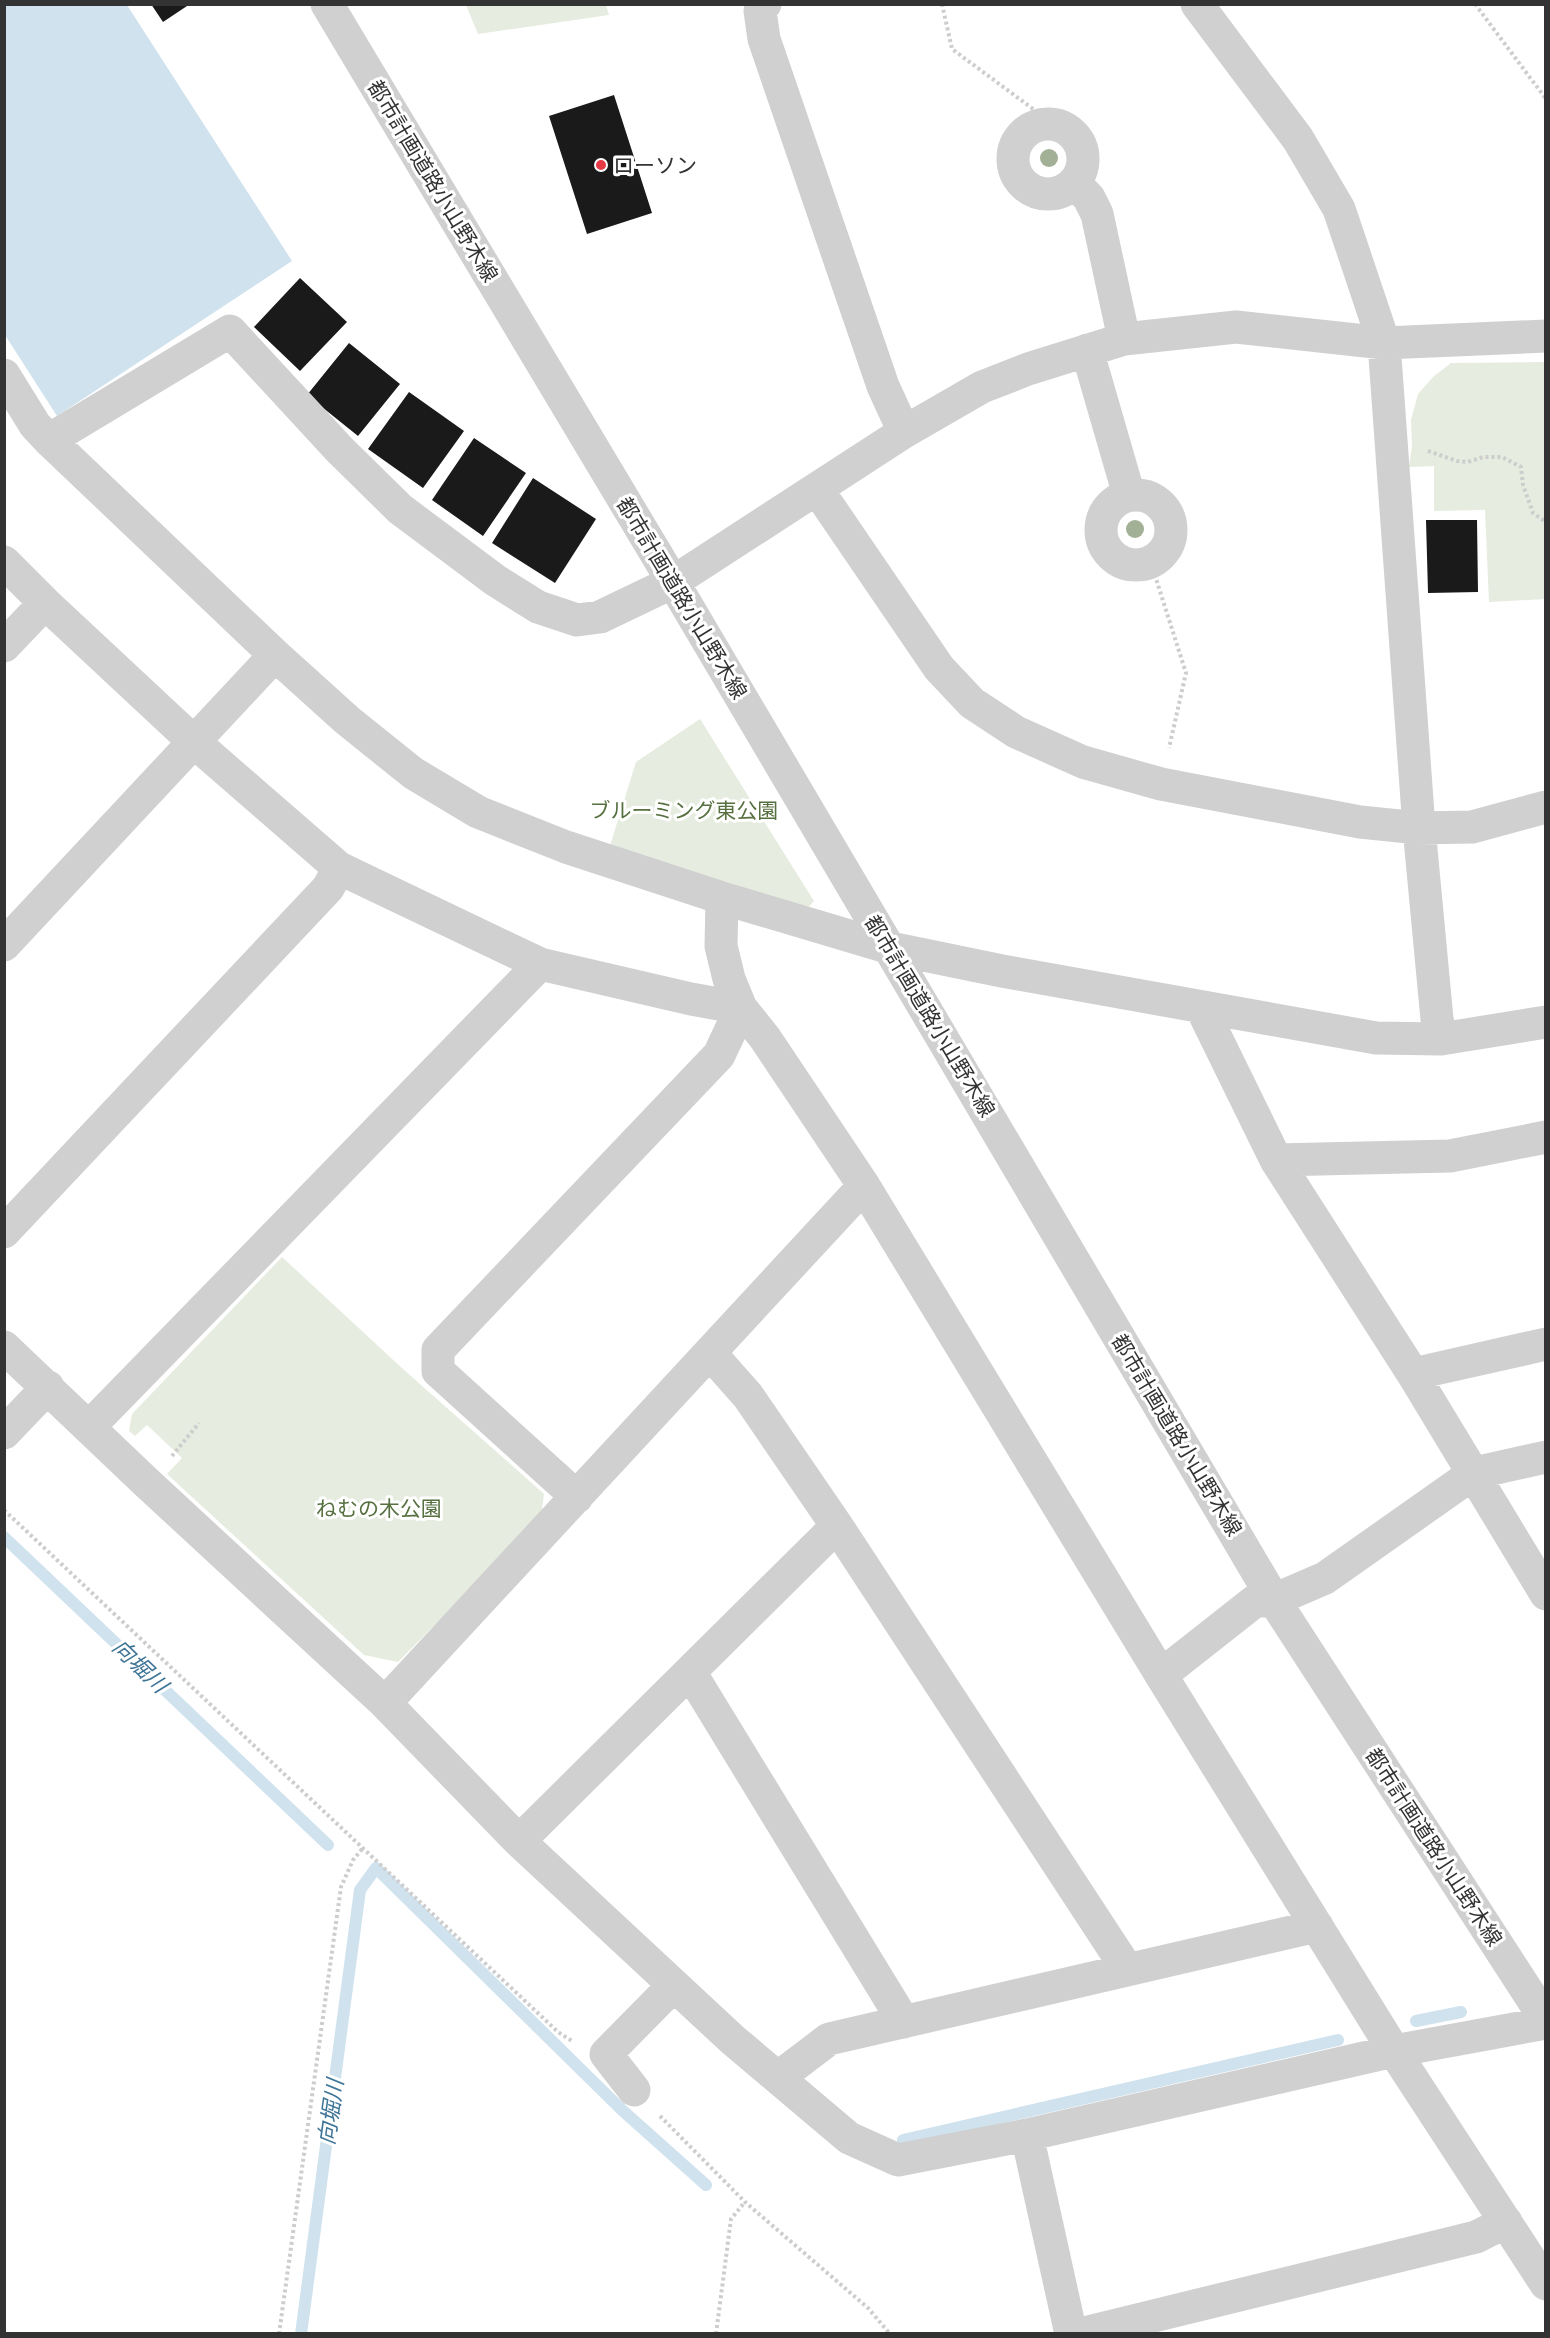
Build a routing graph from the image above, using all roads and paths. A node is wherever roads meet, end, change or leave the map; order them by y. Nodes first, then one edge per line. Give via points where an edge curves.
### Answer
1 (327, 4) edge
2 (765, 4) edge
3 (942, 4) edge
4 (1197, 4) edge
5 (1475, 4) edge
6 (1545, 99) edge
7 (1052, 123) junction
8 (1074, 182) junction
9 (1545, 336) edge
10 (1124, 339) junction
11 (1384, 343) junction
12 (1088, 350) junction
13 (4, 375) edge
14 (904, 432) junction
15 (49, 440) junction
16 (1392, 444) junction
17 (817, 489) junction
18 (1129, 495) junction
19 (1545, 522) edge
20 (4, 562) edge
21 (1151, 563) junction
22 (673, 582) junction
23 (45, 603) junction
24 (4, 646) edge
25 (275, 655) junction
26 (194, 742) junction
27 (1161, 784) junction
28 (1545, 807) edge
29 (1419, 828) junction
30 (339, 868) junction
31 (722, 898) junction
32 (4, 945) edge
33 (890, 948) junction
34 (540, 964) junction
35 (1201, 1007) junction
36 (741, 1008) junction
37 (1545, 1022) edge
38 (1441, 1039) junction
39 (1545, 1137) edge
40 (1276, 1160) junction
41 (864, 1186) junction
42 (4, 1232) edge
43 (1545, 1344) edge
44 (4, 1347) edge
45 (710, 1353) junction
46 (1413, 1374) junction
47 (48, 1387) junction
48 (89, 1427) junction
49 (4, 1433) edge
50 (1545, 1457) edge
51 (1474, 1473) junction
52 (577, 1497) junction
53 (4, 1510) edge
54 (837, 1526) junction
55 (1545, 1594) edge
56 (1274, 1600) junction
57 (690, 1672) junction
58 (1161, 1675) junction
59 (385, 1703) junction
60 (519, 1841) junction
61 (363, 1848) junction
62 (1317, 1926) junction
63 (1127, 1970) junction
64 (674, 1985) junction
65 (904, 2022) junction
66 (1545, 2022) edge
67 (1394, 2051) junction
68 (606, 2054) junction
69 (779, 2077) junction
70 (634, 2090) joint
71 (1027, 2134) junction
72 (745, 2202) junction
73 (1506, 2222) junction
74 (1545, 2284) edge
75 (279, 2334) edge
76 (716, 2334) edge
77 (890, 2334) edge
78 (1071, 2334) edge
79 (1080, 2334) edge

1 - 22 street, 都市計画道路小山野木線
2 - 14 street via 760,11 764,39 883,386
3 - 7 path via 952,49
4 - 11 street via 1298,139 1339,209
5 - 6 path
7 - 8 street via 1072,132 1083,151 1084,162
7 - 8 street via 1041,123 1022,134 1013,156 1014,168 1019,179 1038,194 1063,192
8 - 10 street via 1097,214
9 - 11 street
10 - 11 street via 1236,327
10 - 12 street
11 - 16 street
12 - 14 street via 982,387
12 - 18 street
13 - 15 street
14 - 17 street
15 - 22 street via 230,332 400,509 538,607 577,620 600,617
15 - 25 street
16 - 19 path via 1412,446 1457,461 1502,457 1521,467 1533,513
16 - 29 street
17 - 22 street
17 - 27 street via 939,668 972,703 1016,732 1083,762
18 - 21 street via 1151,498 1160,504 1171,523 1168,546
18 - 21 street via 1109,506 1100,527 1101,540 1115,559 1126,565
20 - 23 street
21 - 27 path via 1186,672
22 - 33 street, 都市計画道路小山野木線
23 - 24 street
23 - 26 street
25 - 26 street
25 - 31 street via 413,773 478,812 566,847
26 - 30 street
26 - 32 street
27 - 29 street via 1360,822
28 - 29 street via 1472,827
29 - 38 street
30 - 34 street
30 - 42 street via 328,888
31 - 33 street
31 - 36 street via 721,946
33 - 35 street
33 - 56 street, 都市計画道路小山野木線
34 - 36 street
34 - 48 street
35 - 38 street via 1376,1038
35 - 40 street
36 - 41 street
36 - 52 street via 719,1055 438,1350 438,1371
37 - 38 street
39 - 40 street via 1450,1156
40 - 46 street
41 - 45 street
41 - 58 street
43 - 46 street
44 - 47 street
45 - 52 street
45 - 54 street via 748,1396
46 - 51 street
47 - 48 street
47 - 49 street
48 - 59 street
50 - 51 street
51 - 55 street
51 - 56 street via 1325,1578
52 - 59 street
53 - 61 path
54 - 57 street
54 - 63 street
56 - 58 street via 1255,1601
56 - 66 street, 都市計画道路小山野木線
57 - 60 street
57 - 65 street
58 - 62 street
59 - 60 street
60 - 64 street
61 - 68 path via 558,2032 576,2044
61 - 75 path via 341,1887
62 - 63 street
62 - 67 street
63 - 65 street
64 - 68 street
64 - 69 street
65 - 69 street via 829,2040
66 - 67 street
67 - 71 street
67 - 73 street
68 - 70 street
69 - 71 street via 849,2138 898,2160
70 - 72 path
71 - 78 street
72 - 76 path via 730,2219
72 - 77 path via 868,2308
73 - 74 street
73 - 79 street via 1476,2237

